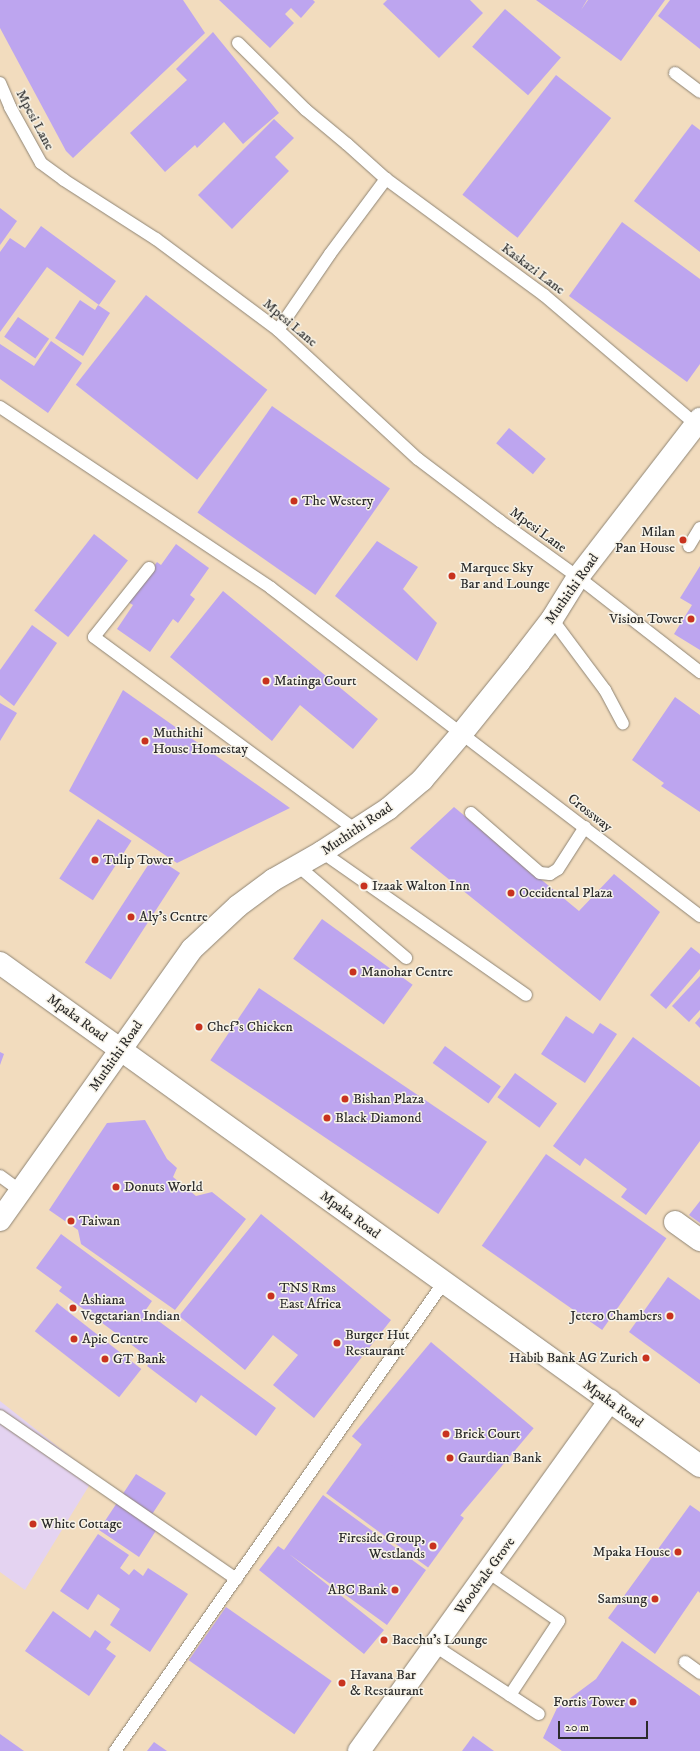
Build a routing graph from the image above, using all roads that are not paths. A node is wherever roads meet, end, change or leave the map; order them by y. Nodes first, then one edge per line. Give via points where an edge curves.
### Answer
1 (238, 43) dead end
2 (675, 73) dead end
3 (0, 83) edge
4 (700, 92) edge
5 (386, 179) junction
6 (278, 330) junction
7 (0, 407) edge
8 (699, 424) edge
9 (700, 528) edge
10 (689, 546) dead end
11 (149, 568) dead end
12 (578, 577) junction
13 (552, 619) junction
14 (700, 672) edge
15 (623, 724) dead end
16 (462, 733) junction
17 (471, 813) dead end
18 (585, 827) junction
19 (356, 830) junction
20 (322, 852) junction
21 (298, 866) junction
22 (700, 916) edge
23 (406, 958) dead end
24 (0, 963) edge
25 (526, 995) dead end
26 (120, 1050) junction
27 (0, 1176) edge
28 (21, 1191) junction
29 (0, 1220) edge
30 (676, 1222) dead end
31 (700, 1240) edge
32 (444, 1282) junction
33 (610, 1401) junction
34 (0, 1416) edge
35 (700, 1466) edge
36 (488, 1572) junction
37 (236, 1579) junction
38 (435, 1646) junction
39 (685, 1662) dead end
40 (700, 1673) edge
41 (510, 1695) junction
42 (539, 1714) dead end
43 (115, 1751) edge
44 (359, 1751) edge

1 - 5 lane, Kaskazi Lane via 306,110
2 - 4 lane
3 - 6 lane, Mpesi Lane via 10,107 41,163 156,239
5 - 6 lane
5 - 8 lane, Kaskazi Lane via 544,295
6 - 12 lane, Mpesi Lane via 418,459
7 - 16 lane, Crossway via 271,588
8 - 12 street, Muthithi Road
9 - 10 lane
11 - 19 lane via 94,638
12 - 13 street, Muthithi Road
12 - 14 lane, Mpesi Lane
13 - 15 lane via 606,690
13 - 16 street, Muthithi Road
16 - 18 lane, Crossway
16 - 19 street, Muthithi Road via 422,780 388,809
17 - 18 lane via 540,873 550,874 558,869
18 - 22 lane, Crossway
19 - 20 street, Muthithi Road
20 - 21 street, Muthithi Road
20 - 25 lane
21 - 23 lane
21 - 26 street, Muthithi Road via 272,880 238,906 192,949
24 - 26 street, Mpaka Road
26 - 28 street, Muthithi Road
26 - 32 street, Mpaka Road
27 - 28 lane
28 - 29 street, Muthithi Road
30 - 31 street
32 - 33 street, Mpaka Road
32 - 37 lane
33 - 35 street, Mpaka Road
33 - 36 street, Woodvale Grove
34 - 37 lane
36 - 38 street, Woodvale Grove
36 - 41 lane via 559,1621
37 - 43 lane
38 - 41 lane
38 - 44 street, Woodvale Grove
39 - 40 lane
41 - 42 lane

